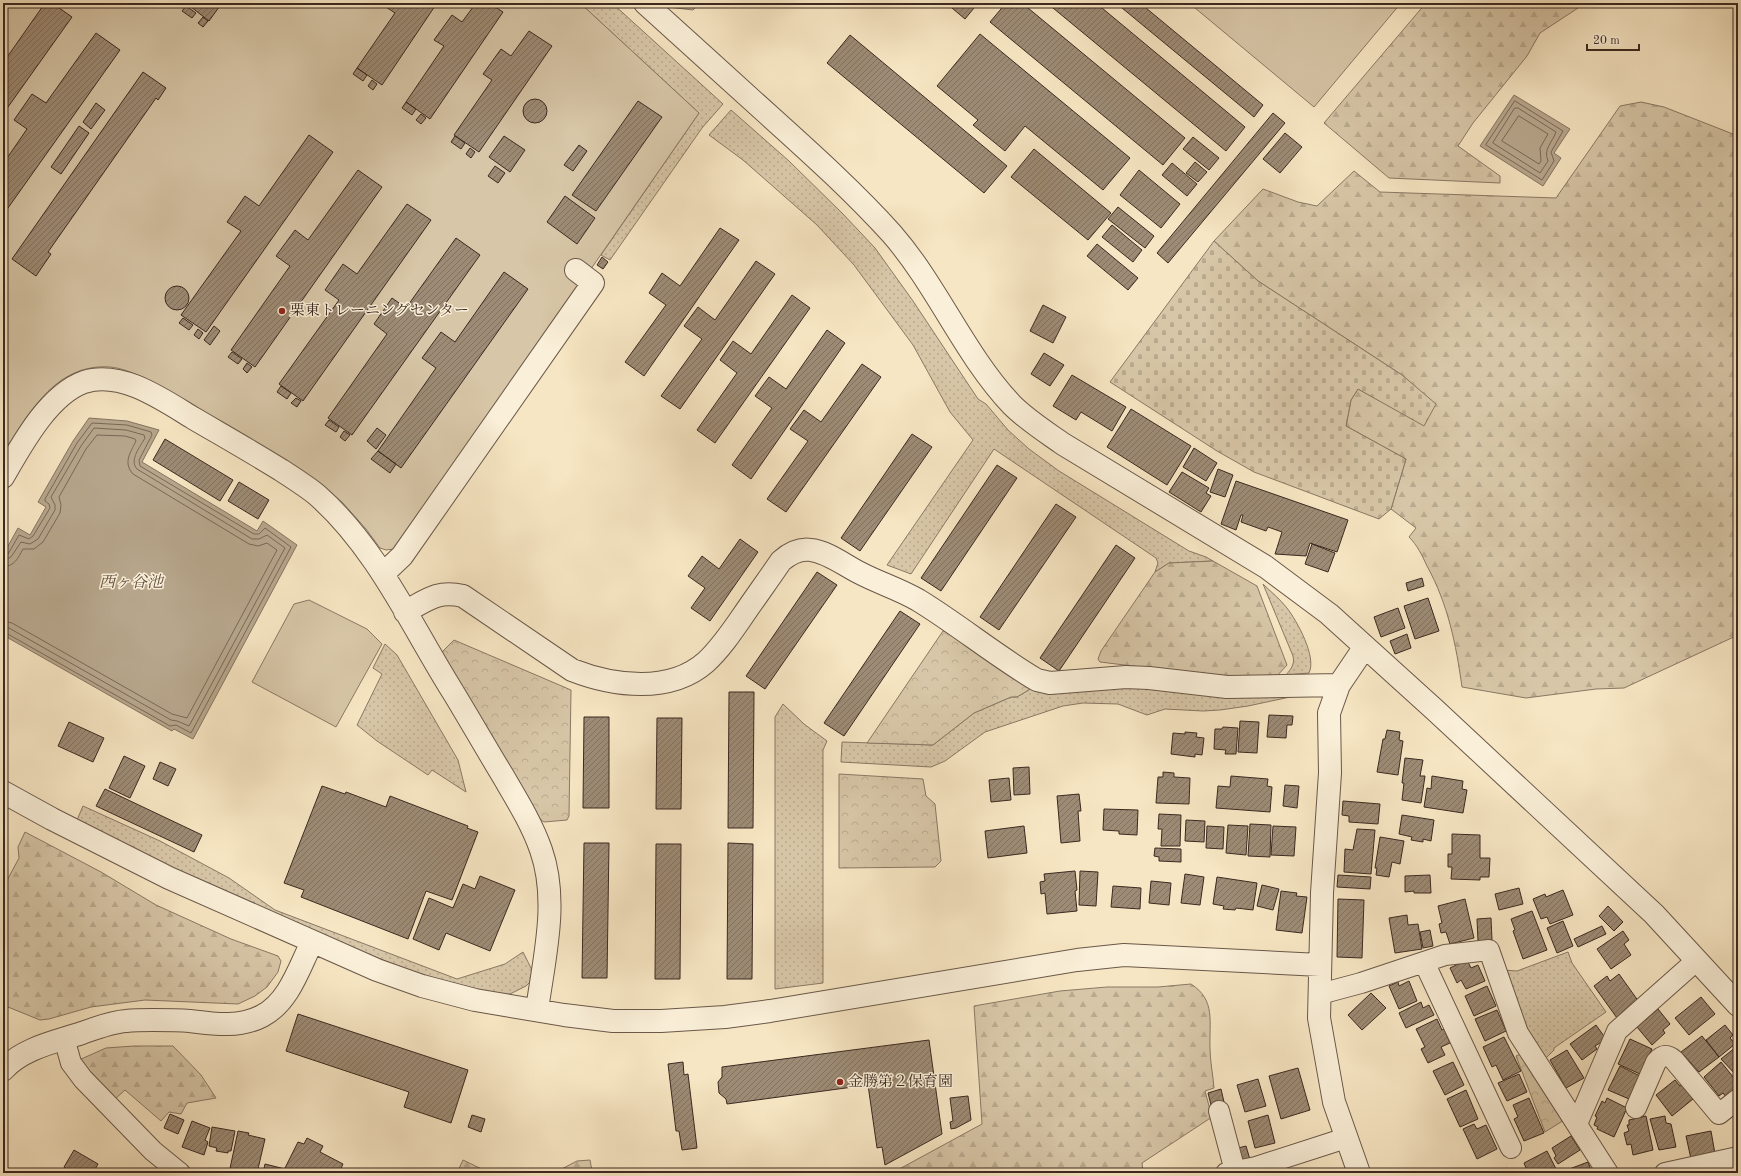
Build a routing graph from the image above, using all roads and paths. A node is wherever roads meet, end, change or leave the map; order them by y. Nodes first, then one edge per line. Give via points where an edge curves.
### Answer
1 (645, 3) edge
2 (576, 270) dead end
3 (3, 477) edge
4 (383, 574) junction
5 (405, 612) junction
6 (1364, 648) junction
7 (1340, 685) junction
8 (3, 792) edge
9 (312, 942) junction
10 (1697, 960) junction
11 (1424, 962) junction
12 (1320, 965) junction
13 (1320, 994) junction
14 (1738, 1005) edge
15 (537, 1010) junction
16 (64, 1038) junction
17 (3, 1070) edge
18 (1738, 1099) edge
19 (1636, 1108) dead end
20 (1219, 1111) dead end
21 (1577, 1124) junction
22 (1346, 1138) junction
23 (1511, 1148) dead end
24 (1738, 1157) edge
25 (1716, 1168) edge
26 (1231, 1172) edge
27 (180, 1173) edge
28 (1358, 1173) edge
29 (1608, 1173) edge
30 (1664, 1173) edge

1 - 6 street via 818,159 892,235 925,278 989,378 1013,406 1063,444 1266,567 1328,614
2 - 4 street via 593,283 402,556
3 - 4 street via 46,411 69,390 98,379 124,383 169,403 311,490 351,530
4 - 5 street
5 - 7 street via 436,595 451,593 463,596 572,670 591,678 640,684 668,681 688,674 705,662 722,645 781,562 799,550 810,549 821,552 917,600 1037,680 1050,683 1126,677 1227,687
5 - 15 street via 520,805 542,852 550,904
6 - 7 street
6 - 10 street via 1435,710 1654,914
7 - 12 street via 1329,713 1330,773 1322,886
8 - 9 street via 169,878
9 - 15 street via 422,986 475,1000
9 - 16 street via 290,987 277,1004 262,1016 239,1024 125,1021
10 - 14 street
10 - 21 street via 1617,1031
11 - 13 street
11 - 21 street via 1445,955 1489,950 1518,1033
11 - 23 street
12 - 13 street
12 - 15 street via 1124,955 1070,961 725,1017 661,1021 613,1020
13 - 22 street via 1319,1018 1334,1102
16 - 17 street via 35,1048 10,1062
16 - 27 street via 71,1063 83,1079 153,1151
18 - 19 street via 1719,1114 1674,1060 1670,1056 1664,1056 1656,1062
20 - 26 street
21 - 29 street
22 - 26 street via 1256,1167
22 - 28 street
24 - 25 street
25 - 30 street

